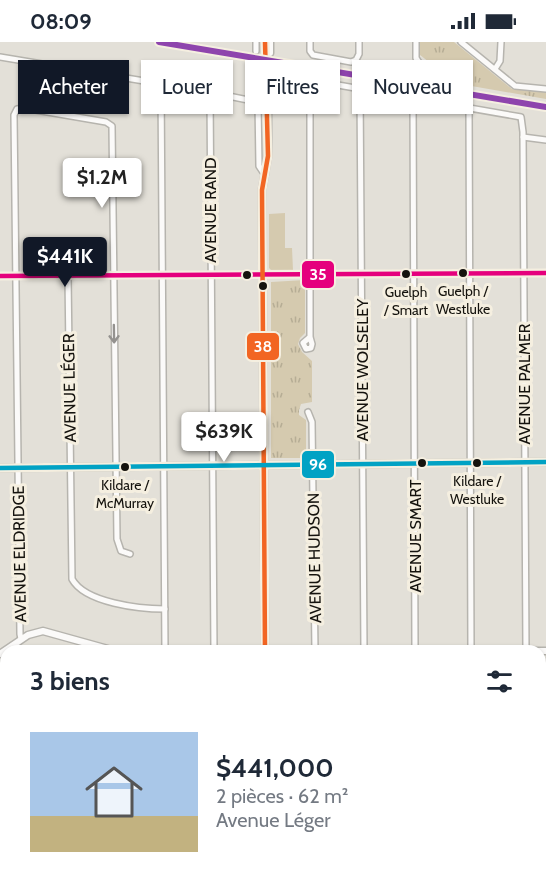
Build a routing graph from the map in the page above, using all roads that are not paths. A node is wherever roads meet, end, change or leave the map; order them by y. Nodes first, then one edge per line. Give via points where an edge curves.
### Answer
1 (256, 42) edge
2 (265, 42) edge
3 (270, 42) edge
4 (310, 42) edge
5 (359, 42) edge
6 (416, 42) edge
7 (461, 42) edge
8 (501, 42) edge
9 (256, 51) dead end
10 (0, 57) edge
11 (417, 60) edge
12 (495, 69) junction
13 (141, 81) edge
14 (352, 87) edge
15 (546, 89) edge
16 (233, 97) edge
17 (473, 107) edge
18 (161, 114) edge
19 (210, 114) edge
20 (268, 114) edge
21 (360, 114) edge
22 (413, 114) edge
23 (469, 114) edge
24 (523, 137) junction
25 (546, 140) edge
26 (265, 175) junction
27 (469, 273) junction
28 (524, 273) junction
29 (546, 273) edge
30 (361, 274) junction
31 (414, 274) junction
32 (211, 275) junction
33 (262, 275) junction
34 (311, 275) junction
35 (0, 276) edge
36 (16, 276) junction
37 (68, 276) junction
38 (114, 276) junction
39 (162, 276) junction
40 (310, 337) dead end
41 (308, 412) dead end
42 (525, 462) junction
43 (546, 462) edge
44 (362, 463) junction
45 (414, 463) junction
46 (470, 463) junction
47 (213, 465) junction
48 (264, 465) junction
49 (313, 465) junction
50 (70, 466) junction
51 (116, 466) junction
52 (164, 466) junction
53 (0, 468) edge
54 (18, 468) junction
55 (130, 554) dead end
56 (165, 609) junction
57 (21, 639) junction
58 (13, 645) edge
59 (94, 645) edge
60 (165, 645) edge
61 (214, 645) edge
62 (265, 645) edge
63 (315, 645) edge
64 (364, 645) edge
65 (415, 645) edge
66 (471, 645) edge
67 (526, 645) edge

1 - 9 street
2 - 3 street via 268,52
4 - 5 street via 310,52 317,56 353,62 359,57
6 - 11 street
7 - 12 street
8 - 12 street via 500,61
10 - 13 street
12 - 15 street via 517,86
14 - 34 street via 312,82
16 - 26 street via 258,102 259,166
17 - 24 street, AVENUE PALMER via 522,117
18 - 39 street
19 - 32 street, AVENUE RAND
20 - 26 street
21 - 30 street, AVENUE WOLSELEY
22 - 31 street, AVENUE SMART
23 - 27 street
24 - 25 street
24 - 28 street, AVENUE PALMER
26 - 33 street
27 - 28 street
27 - 31 street
27 - 46 street
28 - 29 street
28 - 42 street, AVENUE PALMER
30 - 31 street
30 - 34 street
30 - 44 street, AVENUE WOLSELEY
31 - 45 street, AVENUE SMART
32 - 33 street
32 - 39 street
32 - 47 street, AVENUE RAND
33 - 34 street
33 - 48 street
34 - 40 street
35 - 36 street
36 - 37 street
36 - 38 street, AVENUE ELDRIDGE via 14,115 17,109 24,108 111,124
36 - 54 street, AVENUE ELDRIDGE
37 - 38 street
37 - 50 street, AVENUE LÉGER
38 - 39 street
38 -> 51 street
39 - 52 street
41 - 49 street, AVENUE HUDSON via 312,420
42 - 43 street
42 - 46 street
42 - 67 street, AVENUE PALMER
44 - 45 street
44 - 49 street
44 - 64 street, AVENUE WOLSELEY
45 - 46 street
45 - 65 street, AVENUE SMART
46 - 66 street
47 - 48 street
47 - 52 street
47 - 61 street, AVENUE RAND
48 - 49 street
48 - 62 street
49 - 63 street, AVENUE HUDSON
50 - 51 street
50 - 54 street
50 - 56 street, AVENUE LÉGER via 71,571 76,586 87,594 135,608
51 - 52 street
51 - 55 street via 118,546
52 - 56 street
53 - 54 street
54 - 57 street, AVENUE ELDRIDGE
56 - 60 street
57 - 58 street
57 - 59 street via 46,631

